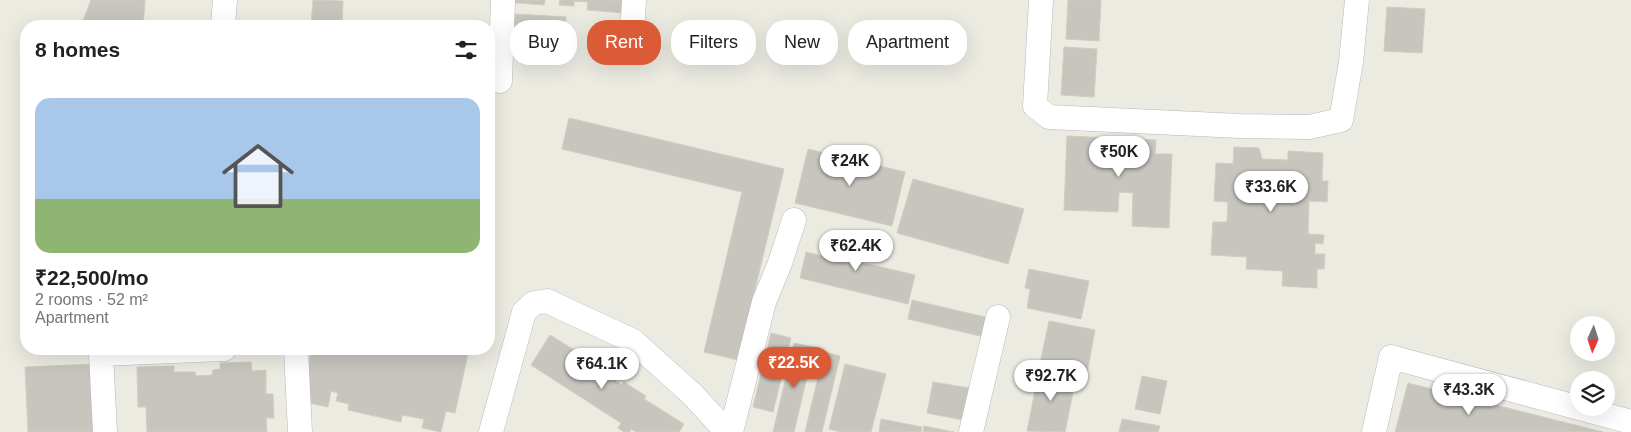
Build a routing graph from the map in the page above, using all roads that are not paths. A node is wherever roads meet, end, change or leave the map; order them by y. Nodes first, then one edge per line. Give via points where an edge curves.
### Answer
1 (225, 0) edge
2 (503, 0) edge
3 (1041, 0) edge
4 (1357, 0) edge
5 (223, 20) edge
6 (500, 81) dead end
7 (794, 220) dead end
8 (998, 317) dead end
9 (101, 355) edge
10 (296, 355) edge
11 (1631, 422) edge
12 (105, 432) edge
13 (300, 432) edge
14 (491, 432) edge
15 (729, 432) edge
16 (971, 432) edge
17 (1374, 432) edge

1 - 5 street
2 - 6 street
3 - 4 street via 1035,106 1049,117 1309,127 1341,120
7 - 15 street via 764,302
8 - 16 street
9 - 12 street
10 - 13 street
11 - 17 street via 1391,357
14 - 15 street via 524,312 534,303 547,301 633,340

